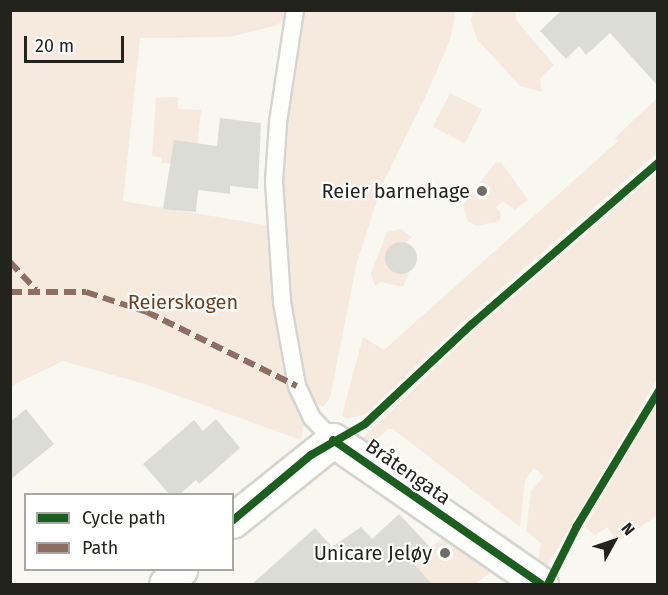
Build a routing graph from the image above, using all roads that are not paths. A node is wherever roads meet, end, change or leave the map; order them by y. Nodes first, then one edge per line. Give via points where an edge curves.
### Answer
1 (295, 10) edge
2 (333, 440) junction
3 (234, 519) edge
4 (179, 571) edge
5 (531, 582) edge
6 (166, 585) edge

1 - 2 lane, Bråtengata via 278,123 274,181 282,302 297,386 312,418
2 - 3 street
2 - 5 street, Bråtengata
4 - 6 street

